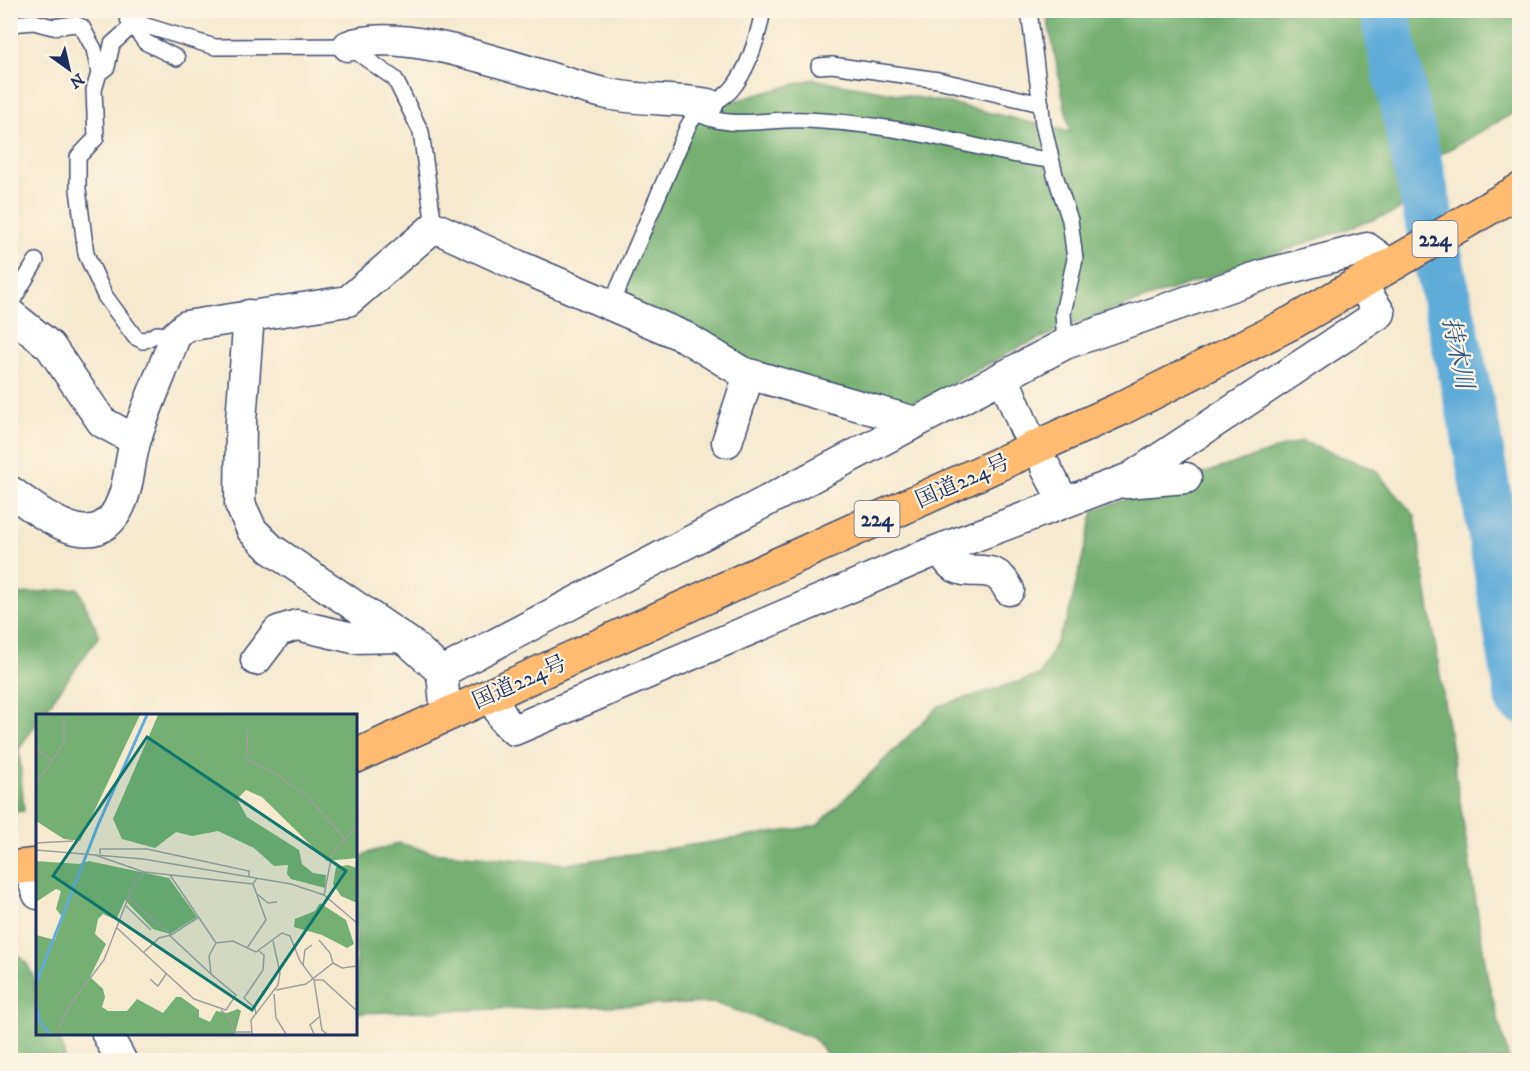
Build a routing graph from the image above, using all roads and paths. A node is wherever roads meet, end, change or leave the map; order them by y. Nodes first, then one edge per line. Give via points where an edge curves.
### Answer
1 (124, 10) edge
2 (763, 10) edge
3 (1029, 10) edge
4 (133, 18) edge
5 (10, 24) edge
6 (348, 46) junction
7 (177, 58) dead end
8 (819, 66) dead end
9 (99, 73) junction
10 (1041, 104) junction
11 (702, 108) junction
12 (1051, 160) junction
13 (1520, 190) edge
14 (434, 227) junction
15 (36, 261) dead end
16 (1390, 265) junction
17 (1360, 283) junction
18 (612, 303) junction
19 (10, 305) edge
20 (10, 314) edge
21 (249, 315) junction
22 (175, 336) junction
23 (1065, 344) junction
24 (749, 374) junction
25 (1003, 376) junction
26 (915, 422) junction
27 (1025, 429) dead end
28 (135, 440) junction
29 (728, 442) dead end
30 (1046, 468) dead end
31 (1186, 478) dead end
32 (1112, 484) junction
33 (10, 491) edge
34 (1064, 502) junction
35 (942, 549) junction
36 (1009, 590) dead end
37 (401, 637) junction
38 (256, 660) dead end
39 (442, 672) junction
40 (491, 694) junction
41 (446, 715) junction
42 (357, 756) edge
43 (108, 1035) edge
44 (121, 1060) edge

1 - 4 lane
2 - 11 lane via 752,53 730,91
3 - 10 lane
4 - 6 lane via 140,24 215,47
4 - 7 lane via 153,48
4 - 9 lane via 112,44 107,67
5 - 9 lane via 82,27 94,49
6 - 11 street via 374,41 440,47 606,93
6 - 14 lane via 395,79 421,132
8 - 10 lane via 938,80
9 - 22 lane via 94,90 96,138 78,157 86,254 105,296 135,338 143,341 157,334
10 - 12 lane
11 - 12 lane via 709,119 728,123 789,118 884,128
11 - 18 lane via 645,222
12 - 23 lane via 1070,220 1076,260 1063,313
13 - 16 highway, 国道224号 / 224
14 - 18 street
14 - 21 street via 348,301
15 - 19 lane
16 - 17 highway, 国道224号 / 224
16 - 23 street via 1367,248 1347,252 1263,275
17 - 32 street via 1380,313 1130,478
17 - 40 highway, 国道224号 / 224 via 1293,322 1118,410
18 - 24 street via 685,336
20 - 28 street via 50,346 102,422
21 - 22 street via 186,326
21 - 37 street via 240,504 252,530 271,549
22 - 28 street
23 - 25 street
24 - 26 street
24 - 29 street
25 - 26 street
25 - 27 street
26 - 39 street
28 - 33 street via 126,489 115,515 88,533 68,529
30 - 34 street
31 - 32 street
32 - 34 street
34 - 35 street
35 - 36 street via 950,564 998,575
35 - 40 street via 514,730 504,720
37 - 38 street via 353,638 297,625 278,631
37 - 39 street
39 - 41 street
40 - 41 highway, 国道224号 / 224
41 - 42 highway, 国道224号 / 224
43 - 44 street

